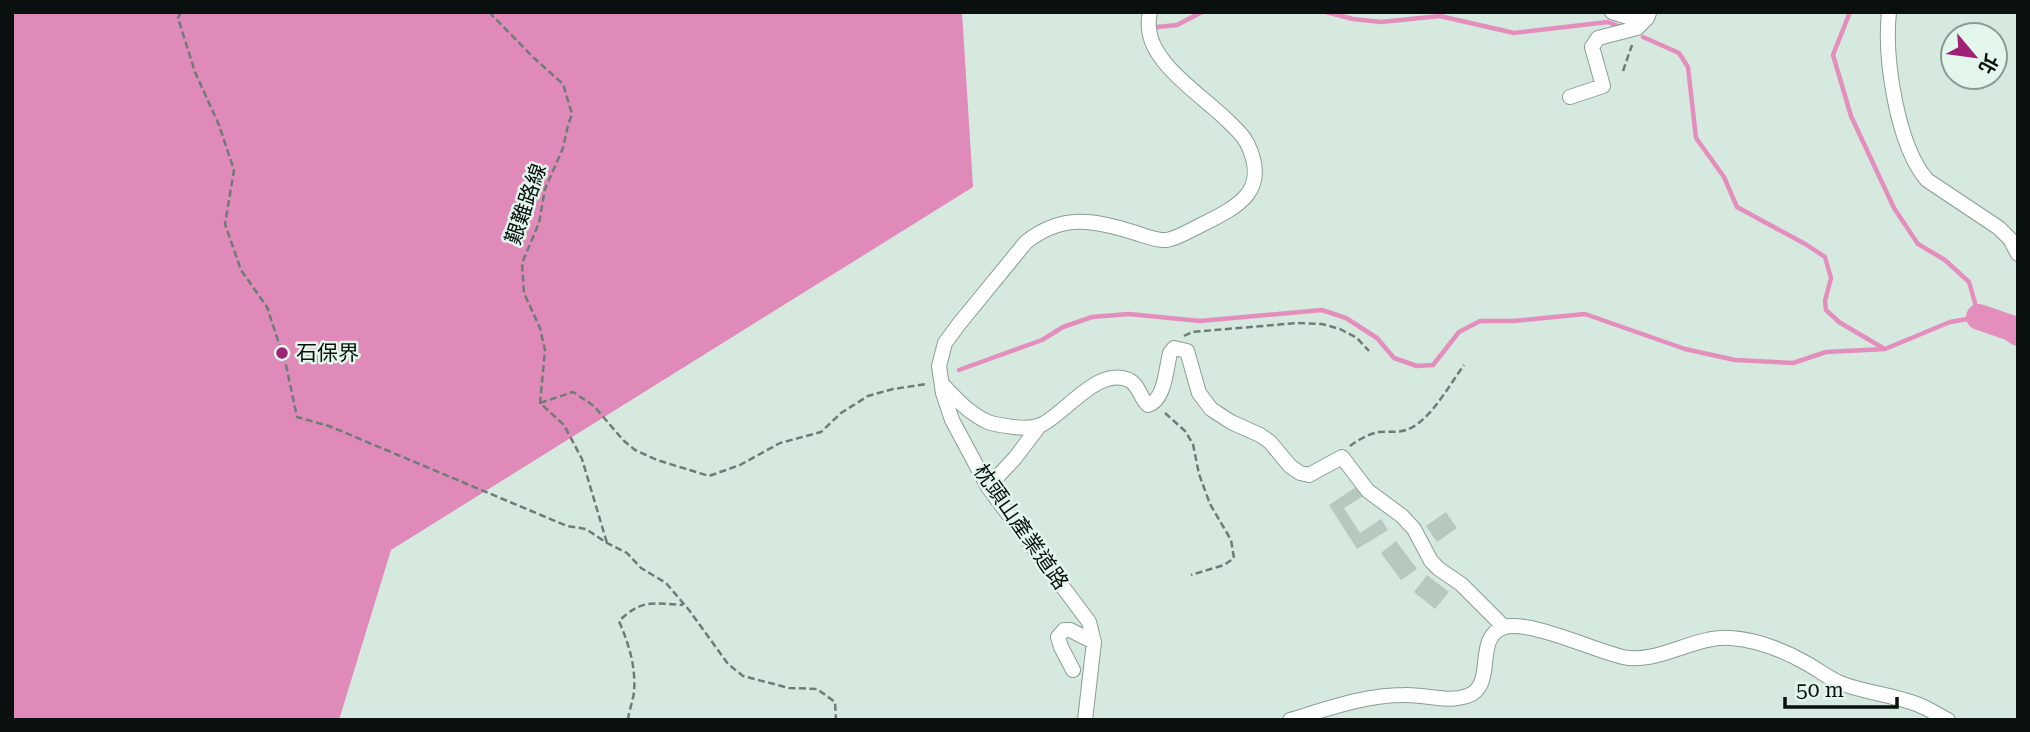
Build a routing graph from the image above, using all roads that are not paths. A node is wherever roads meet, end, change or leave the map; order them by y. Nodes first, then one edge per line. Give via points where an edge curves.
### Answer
1 (1150, 12) edge
2 (1612, 12) edge
3 (1889, 12) edge
4 (1644, 19) edge
5 (1570, 97) dead end
6 (2018, 254) edge
7 (941, 383) junction
8 (1040, 425) junction
9 (988, 487) junction
10 (1504, 627) junction
11 (1094, 642) junction
12 (1073, 670) dead end
13 (1085, 720) edge
14 (1290, 720) edge
15 (1948, 720) edge

1 - 7 street, 枕頭山產業道路 via 1148,30 1165,65 1244,138 1256,170 1249,193 1230,211 1167,240 1080,221 1038,233 945,343 939,366
2 - 4 street
3 - 6 street via 1892,92 1918,170 1999,228
4 - 5 street via 1598,38 1592,47 1603,86
7 - 8 street via 989,423 1022,428
7 - 9 street, 枕頭山產業道路 via 952,420
8 - 9 street
8 - 10 street via 1098,383 1116,378 1129,380 1148,405 1155,403 1170,353 1178,347 1187,351 1199,393 1211,409 1270,442 1300,473 1309,475 1342,457 1368,491 1414,529 1431,561
9 - 11 street, 枕頭山產業道路 via 1089,622
10 - 14 street via 1486,647 1482,683 1465,697 1377,697
10 - 15 street via 1545,632 1639,659 1701,640 1754,641 1787,653 1838,682 1919,705
11 - 12 street via 1064,630 1060,647
11 - 13 street, 枕頭山產業道路

